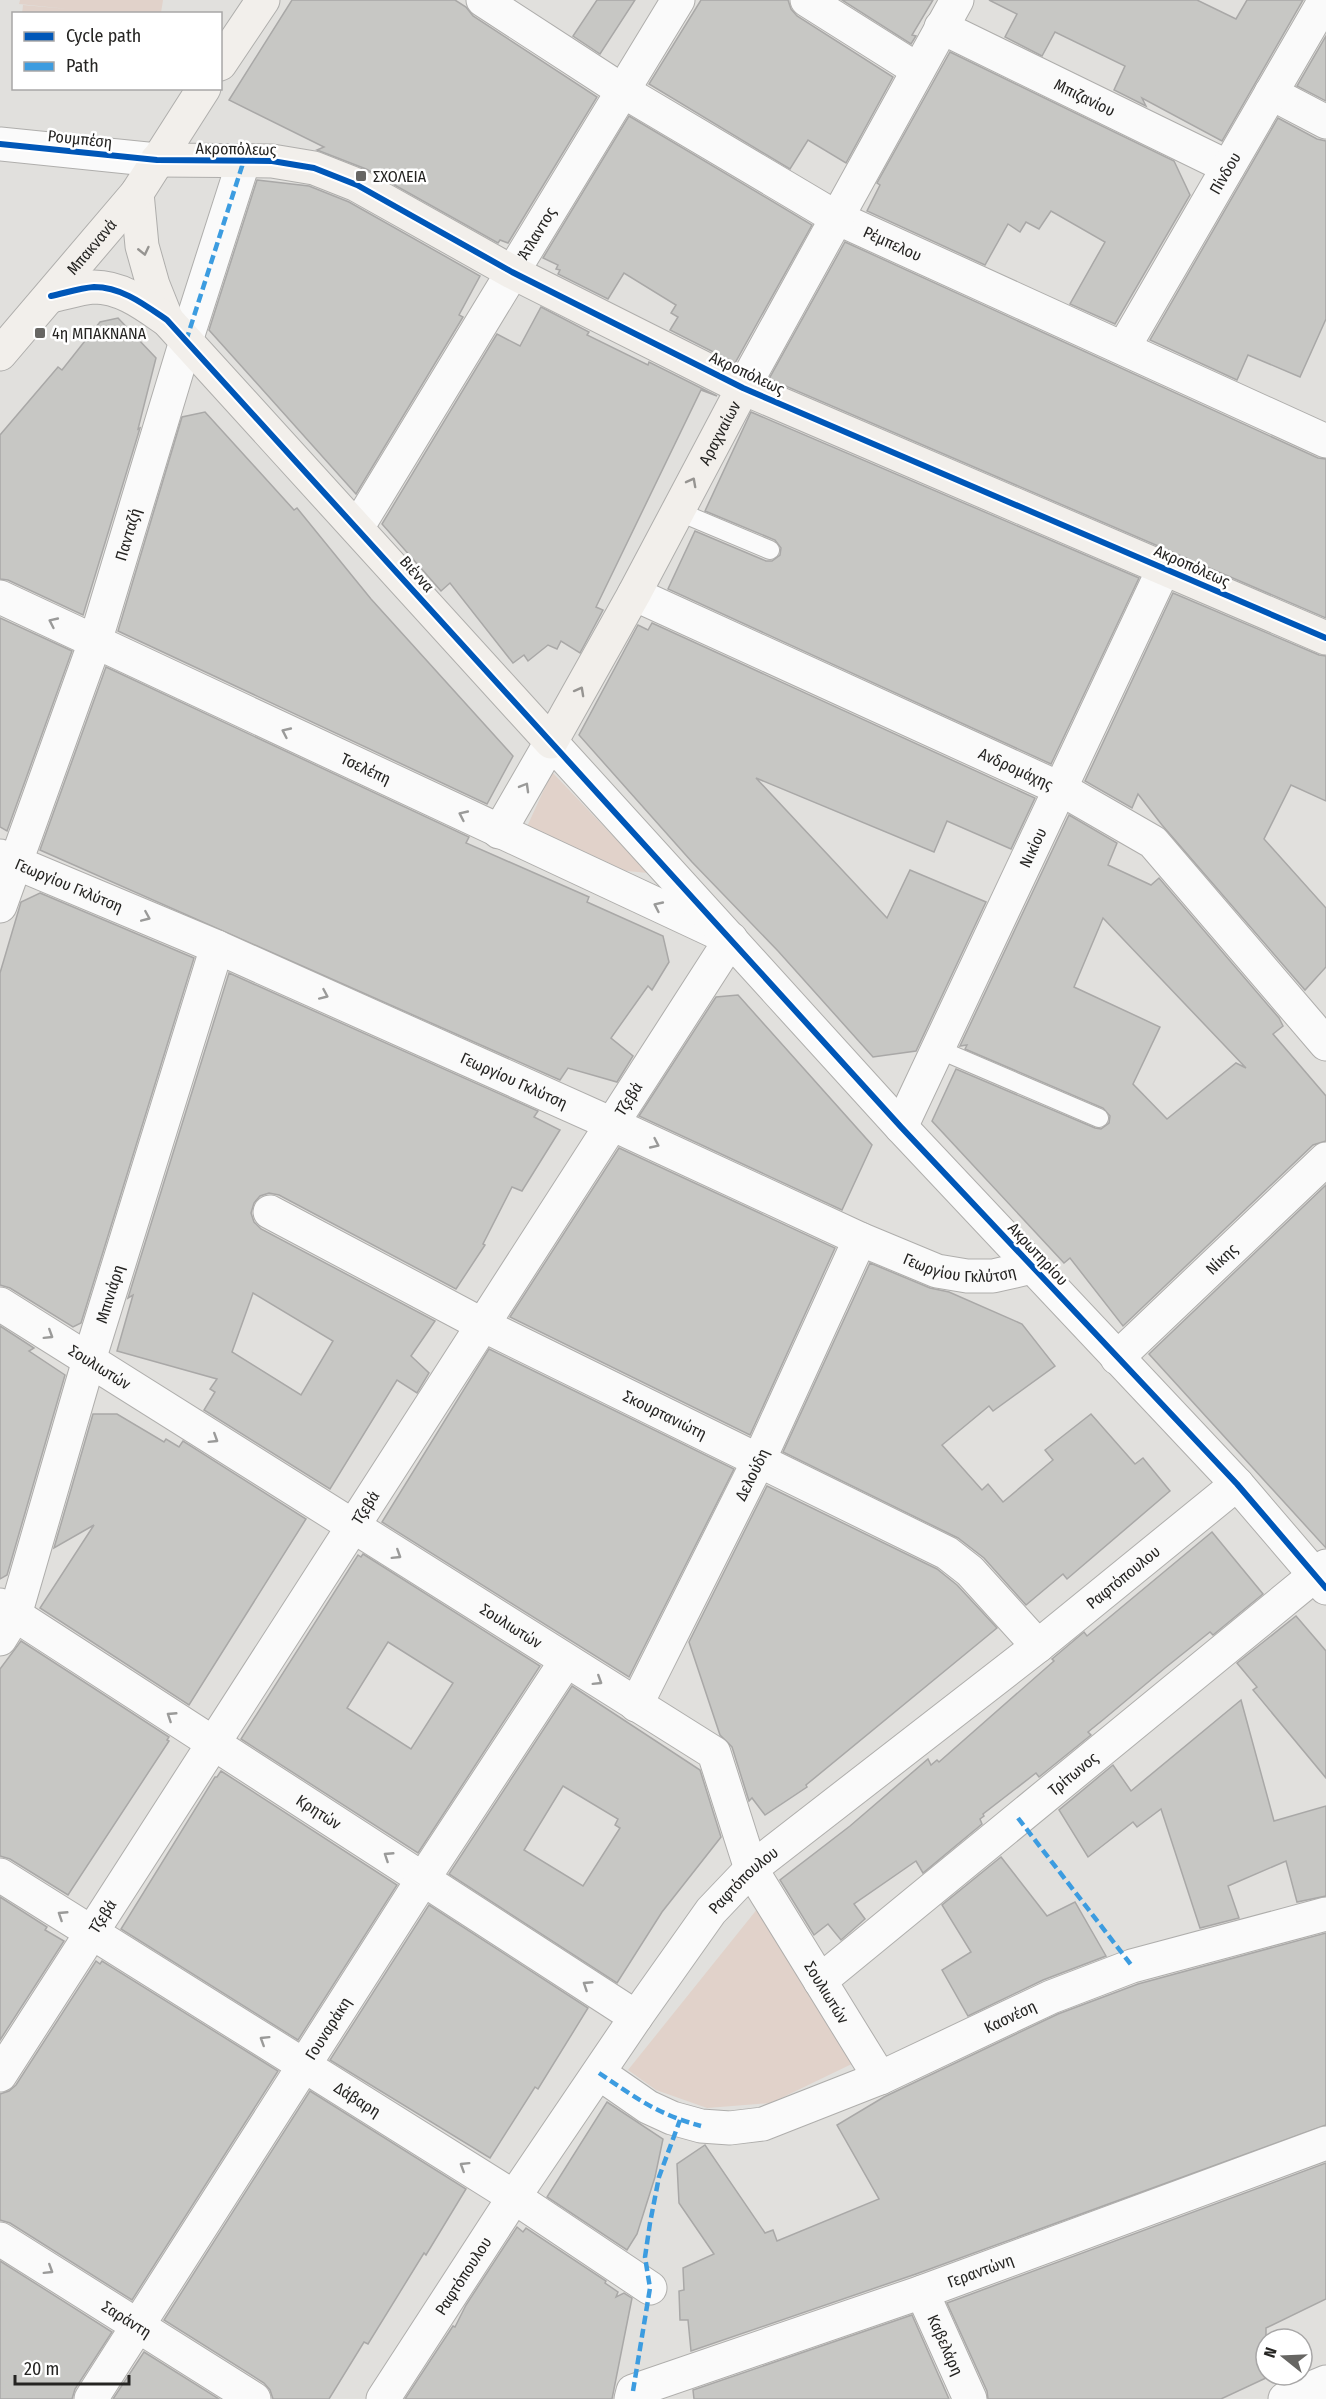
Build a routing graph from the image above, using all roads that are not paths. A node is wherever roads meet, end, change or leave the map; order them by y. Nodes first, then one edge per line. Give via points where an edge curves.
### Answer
1 (263, 0) edge
2 (483, 0) edge
3 (678, 0) edge
4 (807, 0) edge
5 (1325, 0) edge
6 (949, 14) edge
7 (222, 61) edge
8 (918, 70) junction
9 (203, 90) edge
10 (623, 91) junction
11 (1271, 93) junction
12 (1326, 122) edge
13 (0, 144) edge
14 (157, 160) junction
15 (244, 160) junction
16 (1228, 167) junction
17 (137, 193) junction
18 (837, 218) junction
19 (512, 272) junction
20 (51, 296) junction
21 (177, 330) junction
22 (1124, 347) junction
23 (0, 354) edge
24 (743, 388) junction
25 (1326, 441) edge
26 (677, 511) junction
27 (357, 528) junction
28 (770, 550) dead end
29 (1164, 568) junction
30 (634, 594) junction
31 (0, 597) edge
32 (1326, 638) edge
33 (95, 642) junction
34 (551, 742) junction
35 (1061, 789) junction
36 (499, 832) junction
37 (7, 859) edge
38 (0, 906) edge
39 (731, 939) junction
40 (217, 947) junction
41 (1326, 1044) edge
42 (938, 1049) junction
43 (1099, 1118) dead end
44 (612, 1124) junction
45 (901, 1127) junction
46 (1326, 1159) edge
47 (270, 1212) dead end
48 (860, 1239) junction
49 (1032, 1267) junction
50 (0, 1304) edge
51 (483, 1325) junction
52 (1117, 1358) junction
53 (89, 1360) junction
54 (759, 1460) junction
55 (1237, 1484) junction
56 (353, 1527) junction
57 (1322, 1576) edge
58 (5, 1620) edge
59 (1038, 1646) junction
60 (566, 1661) junction
61 (636, 1705) junction
62 (213, 1743) junction
63 (751, 1869) junction
64 (0, 1875) edge
65 (423, 1879) junction
66 (1326, 1914) edge
67 (91, 1933) junction
68 (820, 1981) junction
69 (636, 2017) junction
70 (306, 2065) junction
71 (598, 2073) junction
72 (0, 2075) edge
73 (880, 2078) junction
74 (1326, 2142) edge
75 (514, 2197) junction
76 (0, 2239) edge
77 (650, 2288) dead end
78 (922, 2292) junction
79 (138, 2326) junction
80 (1326, 2382) edge
81 (632, 2395) edge
82 (91, 2399) edge
83 (254, 2399) edge
84 (384, 2399) edge
85 (970, 2399) edge
86 (1285, 2399) edge

1 - 7 street
2 - 10 street, Ρέμπελου
3 - 10 street, Άτλαντος
4 - 8 street
5 - 11 street, Πίνδου
6 - 8 street, Αραχναίων
6 - 16 street, Μπιζανίου
8 - 18 street, Αραχναίων
9 - 14 street, Μπακνανά
10 - 18 street, Ρέμπελου
10 - 19 street, Άτλαντος
11 - 12 street
11 - 16 street, Πίνδου
13 - 14 street, Ρουμπέση
14 - 15 street, Ακροπόλεως
14 - 17 street, Μπακνανά
15 - 19 street, Ακροπόλεως via 314,168 357,185
15 - 21 street, Πανταζή
16 - 22 street, Πίνδου
17 - 20 street, Μπακνανά
17 -> 21 street, Βιέννα via 142,246 153,285
18 - 22 street, Ρέμπελου
18 - 24 street, Αραχναίων
19 - 24 street, Ακροπόλεως
19 - 27 street, Άτλαντος
20 - 21 street, Βιέννα via 94,287 119,291 138,300
20 - 23 street, Μπακνανά
21 - 27 street, Βιέννα
21 - 33 street, Πανταζή
22 - 25 street, Ρέμπελου
26 -> 24 street, Αραχναίων
24 - 29 street, Ακροπόλεως
26 - 28 lane
26 - 30 street, Αραχναίων
27 - 34 street, Βιέννα
29 - 32 street, Ακροπόλεως
29 - 35 street, Νικίου
34 -> 30 street, Αραχναίων
30 - 35 street, Ανδρομάχης
33 -> 31 street, Τσελέπη
36 -> 33 street, Τσελέπη
33 - 37 street, Πανταζή
36 -> 34 street, Αραχναίων
34 - 39 street, Βιέννα
35 - 41 street, Ανδρομάχης via 1153,842
35 - 42 street, Νικίου
39 -> 36 street, Τσελέπη
37 - 38 street, Πανταζή
37 -> 40 street, Γεωργίου Γκλύτση
39 - 44 street, Τζεβά
39 - 45 street, Ακρωτηρίου
40 -> 44 street, Γεωργίου Γκλύτση
40 - 53 street, Μπινιάρη
42 - 43 lane
42 - 45 street, Νικίου
44 -> 48 street, Γεωργίου Γκλύτση
44 - 51 street, Τζεβά
45 - 49 street, Ακρωτηρίου
46 - 52 street, Νίκης
47 - 51 street, Σκουρτανιώτη
48 - 49 street, Γεωργίου Γκλύτση via 937,1271 967,1276 993,1276
48 - 54 street, Δελούδη
49 - 52 street, Ακρωτηρίου
50 -> 53 street, Σουλιωτών
51 - 54 street, Σκουρτανιώτη
51 - 56 street, Τζεβά
52 - 55 street, Ακρωτηρίου
53 -> 56 street, Σουλιωτών
53 - 58 street, Μπινιάρη
54 - 59 street, Σκουρτανιώτη via 947,1553 970,1571
54 - 61 street, Δελούδη
55 - 57 street, Ακρωτηρίου
55 - 59 street, Ραφτόπουλου
56 -> 60 street, Σουλιωτών
56 - 62 street, Τζεβά
57 - 68 street, Τρίτωνος
62 -> 58 street, Κρητών
59 - 63 street, Ραφτόπουλου
60 -> 61 street, Σουλιωτών
60 - 65 street, Γουναράκη
61 - 63 street, Σουλιωτών via 714,1753
65 -> 62 street, Κρητών
62 - 67 street, Τζεβά
63 - 68 street, Σουλιωτών
63 - 69 street, Ραφτόπουλου via 711,1911
67 -> 64 street, Δάβαρη
69 -> 65 street, Κρητών
65 - 70 street, Γουναράκη
66 - 73 street, Κασνέση via 1132,1966 1051,1997
70 -> 67 street, Δάβαρη
67 - 72 street, Τζεβά
68 - 73 street, Σουλιωτών
69 - 71 street, Ραφτόπουλου
75 -> 70 street, Δάβαρη
70 - 79 street, Γουναράκη
71 - 73 street, Κασνέση via 648,2107 672,2118 730,2128 763,2124
71 - 75 street, Ραφτόπουλου
74 - 78 street, Γεραντώνη
75 - 77 street, Δάβαρη
75 - 84 street, Ραφτόπουλου
76 -> 79 street, Σαράντη
78 - 81 street, Γεραντώνη
78 - 85 street, Καβελάρη
79 - 82 street, Γουναράκη
79 - 83 street, Σαράντη
80 - 86 street

